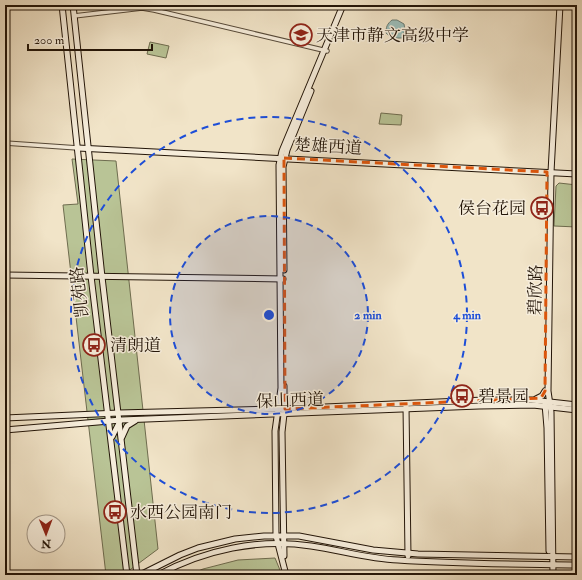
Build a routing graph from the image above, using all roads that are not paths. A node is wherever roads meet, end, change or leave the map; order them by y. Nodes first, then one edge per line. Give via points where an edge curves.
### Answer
1 (62, 5) edge
2 (73, 5) edge
3 (343, 5) edge
4 (346, 5) edge
5 (559, 5) edge
6 (74, 16) junction
7 (325, 51) junction
8 (5, 143) edge
9 (78, 148) junction
10 (89, 148) junction
11 (282, 158) junction
12 (549, 172) junction
13 (577, 174) edge
14 (5, 275) edge
15 (92, 276) junction
16 (102, 277) junction
17 (282, 279) junction
18 (547, 399) junction
19 (532, 402) junction
20 (561, 405) junction
21 (577, 405) edge
22 (406, 406) junction
23 (577, 410) edge
24 (138, 412) junction
25 (282, 412) junction
26 (119, 413) junction
27 (108, 414) junction
28 (5, 418) edge
29 (120, 420) junction
30 (138, 420) junction
31 (108, 421) junction
32 (5, 430) edge
33 (112, 442) junction
34 (122, 442) junction
35 (276, 536) junction
36 (283, 536) junction
37 (281, 544) junction
38 (408, 553) junction
39 (551, 557) junction
40 (577, 557) edge
41 (135, 560) junction
42 (407, 561) junction
43 (551, 564) junction
44 (577, 564) edge
45 (126, 575) edge
46 (133, 575) edge
47 (137, 575) edge
48 (140, 575) edge
49 (158, 575) edge
50 (287, 575) edge
51 (551, 575) edge

1 - 9 main road, 凯苑路
2 - 6 main road, 凯苑路
3 - 7 main road
4 - 7 main road
5 - 12 main road, 碧欣路
6 - 7 street via 142,8
6 - 10 main road, 凯苑路
7 - 11 main road
8 - 9 street
9 - 10 main road, 楚雄西道
9 - 15 main road, 凯苑路
10 - 11 main road, 楚雄西道
10 - 16 main road, 凯苑路
11 - 12 main road, 楚雄西道
11 - 17 main road
12 - 13 main road, 楚雄西道
12 - 18 main road, 碧欣路
14 - 15 main road
15 - 16 main road
15 - 27 main road, 凯苑路
16 - 17 main road
16 - 26 main road, 凯苑路
17 - 25 main road
18 - 19 main road via 540,398
18 - 19 main road via 539,404
18 - 20 main road
18 - 20 main road via 552,398
18 - 39 main road, 碧欣路 via 551,412
19 - 22 main road, 保山西道
20 - 21 main road
20 - 23 main road
22 - 25 main road, 保山西道
22 - 38 main road
24 - 25 main road, 保山西道
24 - 26 main road, 保山西道
24 - 29 main road
25 - 30 main road, 保山西道
25 - 35 main road via 275,431
25 - 36 main road
26 - 27 main road, 保山西道
26 - 29 main road, 凯苑路
27 - 28 main road, 保山西道
27 - 31 main road, 凯苑路
29 - 30 main road, 保山西道
29 - 31 main road, 保山西道
29 - 33 main road
29 - 34 main road, 凯苑路
30 - 34 main road via 127,426
31 - 32 main road, 保山西道
31 - 33 main road, 凯苑路
33 - 45 main road, 凯苑路
34 - 41 main road, 凯苑路
35 - 36 main road
35 - 37 main road
35 - 48 main road via 235,539 198,548
36 - 37 main road
36 - 38 main road
37 - 42 main road via 311,546 381,559
37 - 49 main road via 221,550 191,559
37 - 50 main road
38 - 39 main road
38 - 42 main road
39 - 40 main road
39 - 43 main road, 碧欣路
41 - 46 main road
41 - 47 main road, 凯苑路
42 - 43 main road
43 - 44 main road
43 - 51 main road, 碧欣路

